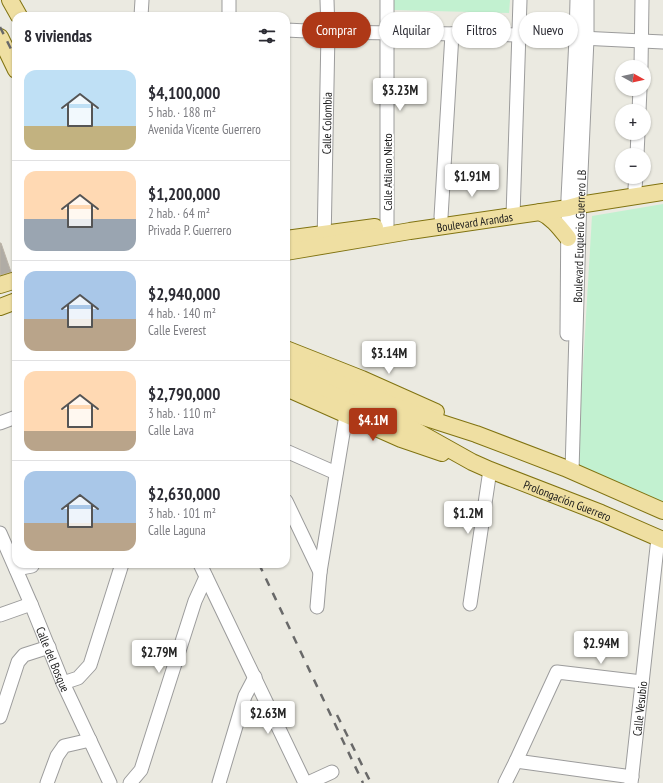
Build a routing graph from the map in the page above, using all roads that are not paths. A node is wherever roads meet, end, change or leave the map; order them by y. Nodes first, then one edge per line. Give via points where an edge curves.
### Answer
1 (142, 0) edge
2 (229, 0) edge
3 (327, 0) edge
4 (387, 0) edge
5 (520, 0) edge
6 (577, 0) edge
7 (587, 0) edge
8 (642, 0) edge
9 (141, 12) edge
10 (229, 12) edge
11 (327, 12) edge
12 (387, 12) edge
13 (520, 12) edge
14 (290, 30) edge
15 (302, 31) edge
16 (444, 34) edge
17 (452, 34) joint
18 (511, 35) edge
19 (519, 35) joint
20 (0, 37) edge
21 (578, 38) edge
22 (582, 38) junction
23 (642, 42) junction
24 (663, 42) edge
25 (328, 48) edge
26 (388, 48) edge
27 (641, 60) edge
28 (12, 62) edge
29 (651, 182) edge
30 (663, 182) edge
31 (629, 184) edge
32 (663, 192) edge
33 (574, 202) junction
34 (512, 211) junction
35 (540, 212) junction
36 (441, 217) junction
37 (387, 225) junction
38 (290, 238) edge
39 (568, 238) junction
40 (324, 239) junction
41 (290, 251) edge
42 (12, 281) edge
43 (0, 285) edge
44 (12, 289) edge
45 (0, 292) edge
46 (12, 298) edge
47 (0, 302) edge
48 (12, 302) edge
49 (0, 307) edge
50 (290, 351) edge
51 (290, 364) edge
52 (290, 375) edge
53 (290, 390) edge
54 (346, 415) junction
55 (12, 419) edge
56 (416, 422) junction
57 (0, 424) edge
58 (476, 434) junction
59 (290, 453) edge
60 (472, 462) junction
61 (490, 470) junction
62 (568, 470) junction
63 (336, 473) junction
64 (290, 509) edge
65 (663, 511) edge
66 (0, 534) edge
67 (661, 539) edge
68 (12, 560) edge
69 (21, 568) edge
70 (121, 568) edge
71 (202, 568) edge
72 (16, 569) joint
73 (320, 572) junction
74 (206, 578) junction
75 (31, 604) junction
76 (470, 604) dead end
77 (317, 607) dead end
78 (0, 615) edge
79 (49, 647) junction
80 (254, 677) junction
81 (642, 682) junction
82 (63, 683) junction
83 (0, 717) edge
84 (90, 740) junction
85 (516, 761) junction
86 (332, 772) dead end
87 (632, 780) edge
88 (48, 783) edge
89 (110, 783) edge
90 (130, 783) edge
91 (219, 783) edge
92 (305, 783) edge
93 (308, 783) edge
94 (504, 783) edge

1 - 9 street
2 - 10 street
3 - 11 street, Calle Colombia
4 - 12 street, Calle Atilano Nieto
5 - 13 street
6 - 22 street, Boulevard Euquerio Guerrero LB
7 - 22 street, Boulevard Euquerio Guerrero LB
8 - 23 street
14 - 15 street
16 - 17 street
17 - 36 street
18 - 19 street
19 - 34 street
20 - 28 main road
21 - 22 street
22 - 23 street
22 - 33 street, Boulevard Euquerio Guerrero LB
23 - 24 street
23 - 27 street
25 - 40 street, Calle Colombia
26 - 37 street, Calle Atilano Nieto
29 - 30 main road, Boulevard Arandas
31 - 33 main road, Boulevard Arandas
32 - 33 main road, Boulevard Arandas
33 - 34 main road, Boulevard Arandas
33 - 35 main road, Boulevard Arandas
33 - 39 street, Boulevard Euquerio Guerrero LB
33 - 62 street, Boulevard Euquerio Guerrero LB
34 - 35 main road, Boulevard Arandas
34 - 36 main road, Boulevard Arandas
34 - 40 main road, Boulevard Arandas
35 - 39 main road via 556,224
36 - 37 main road, Boulevard Arandas
37 - 40 main road, Boulevard Arandas
38 - 40 main road, Boulevard Arandas
39 - 62 street, Boulevard Euquerio Guerrero LB
40 - 41 main road, Boulevard Arandas
42 - 43 main road
44 - 45 main road
46 - 47 main road
48 - 49 main road
50 - 58 main road via 430,409
51 - 56 main road
52 - 56 main road
53 - 54 main road
54 - 60 main road via 401,439
54 - 63 street
55 - 57 street
56 - 58 main road
56 - 60 main road
58 - 62 main road
59 - 63 street
60 - 61 main road, Prolongación Guerrero
61 - 67 main road, Prolongación Guerrero
61 - 76 street
62 - 65 main road
63 - 73 street
64 - 73 street
66 - 68 street, Calle del Bosque
67 - 81 street, Calle Vesubio
69 - 72 street
70 - 82 street via 90,665 78,678
71 - 74 street
72 - 75 street, Calle del Bosque
73 - 77 street
74 - 80 street
74 - 90 street via 195,601 141,770
75 - 78 street
75 - 79 street, Calle del Bosque
79 - 82 street, Calle del Bosque
79 - 83 street via 24,655 18,662
80 - 91 street via 245,696
80 - 92 street
81 - 85 street via 557,672
81 - 87 street, Calle Vesubio
82 - 84 street, Calle del Bosque
84 - 88 street via 64,746 57,756
84 - 89 street, Calle del Bosque
85 - 87 street
85 - 94 street
86 - 93 street

